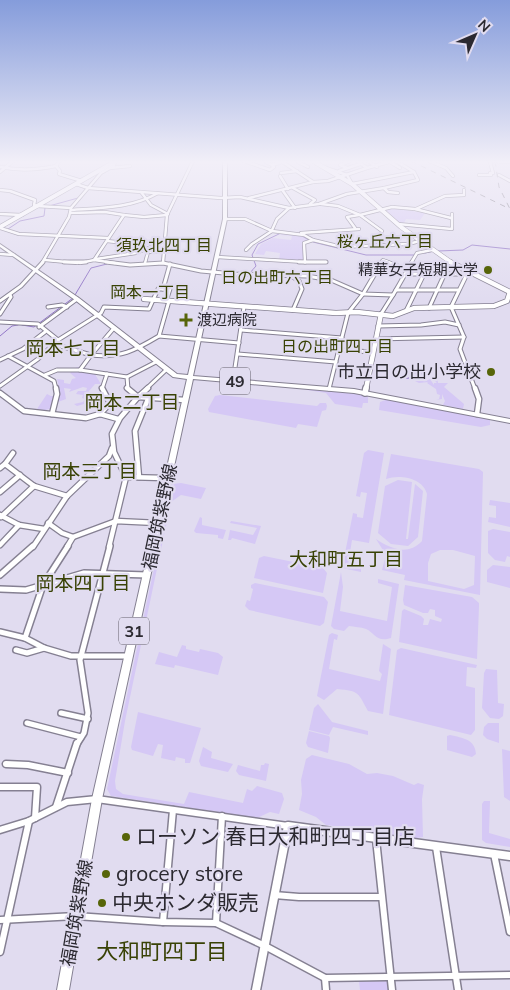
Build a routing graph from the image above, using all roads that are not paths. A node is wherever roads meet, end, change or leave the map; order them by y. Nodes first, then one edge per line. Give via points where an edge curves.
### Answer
1 (35, 207) edge
2 (47, 207) edge
3 (73, 207) edge
4 (109, 207) edge
5 (156, 207) edge
6 (170, 207) edge
7 (225, 207) edge
8 (286, 207) edge
9 (301, 207) edge
10 (341, 207) edge
11 (379, 207) edge
12 (391, 207) edge
13 (394, 207) edge
14 (419, 207) edge
15 (289, 208) junction
16 (295, 208) joint
17 (415, 209) junction
18 (71, 210) junction
19 (382, 210) junction
20 (0, 214) edge
21 (167, 214) junction
22 (22, 215) junction
23 (124, 215) junction
24 (360, 215) junction
25 (225, 219) junction
26 (398, 224) junction
27 (0, 228) edge
28 (355, 228) junction
29 (359, 229) dead end
30 (272, 230) junction
31 (382, 231) dead end
32 (299, 234) junction
33 (60, 236) junction
34 (364, 238) dead end
35 (108, 240) junction
36 (314, 240) junction
37 (354, 240) dead end
38 (120, 242) junction
39 (420, 242) junction
40 (125, 243) dead end
41 (166, 244) junction
42 (0, 245) edge
43 (366, 245) junction
44 (347, 247) junction
45 (246, 250) dead end
46 (432, 250) junction
47 (165, 252) junction
48 (0, 254) edge
49 (14, 255) junction
50 (116, 255) junction
51 (217, 257) junction
52 (94, 259) junction
53 (46, 260) junction
54 (306, 262) junction
55 (326, 262) dead end
56 (145, 263) junction
57 (163, 263) junction
58 (170, 264) junction
59 (408, 270) junction
60 (37, 271) junction
61 (214, 272) junction
62 (467, 273) junction
63 (405, 274) junction
64 (424, 274) junction
65 (445, 274) junction
66 (291, 275) junction
67 (163, 289) junction
68 (396, 290) junction
69 (417, 290) junction
70 (438, 290) junction
71 (458, 290) junction
72 (363, 294) junction
73 (393, 294) junction
74 (10, 295) junction
75 (77, 299) junction
76 (144, 299) dead end
77 (153, 300) junction
78 (0, 301) edge
79 (168, 301) junction
80 (207, 304) junction
81 (48, 307) dead end
82 (67, 307) junction
83 (244, 307) junction
84 (451, 307) junction
85 (429, 308) junction
86 (293, 310) junction
87 (406, 311) junction
88 (348, 313) junction
89 (0, 314) edge
90 (381, 314) junction
91 (98, 316) junction
92 (0, 322) edge
93 (459, 325) junction
94 (378, 326) junction
95 (421, 326) junction
96 (39, 327) junction
97 (114, 328) junction
98 (241, 330) junction
99 (45, 332) junction
100 (160, 336) junction
101 (464, 337) junction
102 (342, 338) junction
103 (422, 338) junction
104 (375, 339) junction
105 (199, 340) junction
106 (56, 342) junction
107 (239, 343) junction
108 (138, 349) junction
109 (340, 350) junction
110 (373, 352) junction
111 (238, 354) junction
112 (91, 355) junction
113 (8, 356) junction
114 (0, 360) edge
115 (156, 362) junction
116 (336, 362) junction
117 (28, 367) junction
118 (80, 370) junction
119 (166, 370) junction
120 (107, 374) junction
121 (45, 375) junction
122 (128, 377) junction
123 (190, 377) junction
124 (233, 381) junction
125 (0, 386) edge
126 (329, 389) junction
127 (0, 393) edge
128 (365, 393) junction
129 (138, 397) junction
130 (148, 399) junction
131 (185, 400) junction
132 (52, 414) junction
133 (100, 414) junction
134 (477, 414) junction
135 (118, 419) junction
136 (510, 421) edge
137 (112, 448) junction
138 (13, 453) dead end
139 (5, 464) junction
140 (0, 468) edge
141 (20, 475) junction
142 (126, 477) junction
143 (140, 477) junction
144 (167, 481) junction
145 (34, 486) junction
146 (0, 492) edge
147 (67, 496) junction
148 (1, 516) edge
149 (116, 521) junction
150 (48, 523) junction
151 (158, 523) junction
152 (19, 525) junction
153 (44, 529) junction
154 (73, 537) junction
155 (0, 545) edge
156 (0, 567) edge
157 (5, 571) junction
158 (104, 573) junction
159 (0, 575) edge
160 (147, 575) junction
161 (43, 585) junction
162 (0, 589) edge
163 (0, 632) edge
164 (25, 638) junction
165 (44, 648) junction
166 (16, 650) dead end
167 (82, 655) junction
168 (129, 656) junction
169 (61, 714) dead end
170 (88, 719) junction
171 (27, 723) dead end
172 (81, 738) junction
173 (6, 764) dead end
174 (68, 773) junction
175 (0, 787) edge
176 (97, 799) junction
177 (56, 807) junction
178 (173, 810) junction
179 (222, 816) junction
180 (32, 820) junction
181 (288, 826) junction
182 (0, 830) edge
183 (376, 839) junction
184 (436, 847) junction
185 (494, 854) junction
186 (510, 856) edge
187 (274, 895) junction
188 (381, 897) junction
189 (76, 916) junction
190 (4, 920) edge
191 (163, 922) junction
192 (216, 923) junction
193 (510, 932) edge
194 (265, 946) junction
195 (0, 952) edge
196 (456, 975) junction
197 (510, 975) edge
198 (390, 976) junction
199 (325, 978) junction
200 (63, 990) edge
201 (256, 990) edge
202 (326, 990) edge
203 (392, 990) edge
204 (458, 990) edge

1 - 22 street
2 - 18 street
3 - 18 street
4 - 18 street
5 - 21 street
6 - 21 street
7 - 25 main road, 福岡筑紫野線 / 31
8 - 15 street
9 - 16 street
10 - 24 street
11 - 19 street
12 - 19 street
13 - 17 street
14 - 17 street
15 - 16 street
15 - 30 street via 278,218
17 - 26 street via 452,216 452,229
18 - 23 street
18 - 33 street
19 - 24 street
19 - 26 street
20 - 22 street
21 - 23 street
21 - 41 street
22 - 27 street
23 - 35 street
24 - 28 street via 347,217
24 - 31 street
25 - 30 street via 245,219
25 - 51 main road, 福岡筑紫野線 / 31
26 - 39 street
27 - 33 street via 19,234
28 - 29 street
28 - 32 street
30 - 32 street
30 - 45 street via 265,237 251,242
32 - 36 street
33 - 35 street
33 - 53 street
34 - 43 street
35 - 38 street
35 - 52 street
36 - 44 street
36 - 54 street via 304,244
37 - 44 street
38 - 40 street
38 - 50 street
39 - 43 street
39 - 46 street
41 - 47 street
41 - 50 street
42 - 49 main road, 49
43 - 44 street
46 - 59 street via 417,253
46 - 62 street
47 - 56 street via 148,252
47 - 57 street
48 - 49 street
49 - 60 main road, 49
50 - 52 street
51 - 54 street
51 - 61 main road, 福岡筑紫野線 / 31
52 - 53 street via 79,263
52 - 56 street via 130,265
53 - 60 street
54 - 55 street
56 - 57 street
57 - 58 street
58 - 61 street
58 - 67 street
59 - 63 street
59 - 72 street via 383,260
60 - 74 street
60 - 75 main road, 49
61 - 66 street
61 - 80 main road, 福岡筑紫野線 / 31
62 - 65 street
62 - 71 street
62 - 84 street via 510,292 507,302 494,306
63 - 64 street
63 - 68 street
64 - 65 street
64 - 69 street
65 - 70 street
66 - 72 street via 331,280
66 - 86 street via 299,281 302,289
67 - 77 street via 158,289
67 - 79 street via 170,289
68 - 69 street
68 - 73 street
69 - 70 street
69 - 87 street
70 - 71 street
70 - 85 street
71 - 84 street
72 - 73 street
72 - 88 street
73 - 90 street
74 - 78 street
74 - 89 street
75 - 82 street
75 - 91 main road, 49
76 - 77 street
77 - 79 street
77 - 91 street via 149,309 104,307
79 - 80 street
79 - 100 street
80 - 83 street
80 - 105 main road, 福岡筑紫野線 / 31
81 - 82 street
82 - 96 street
83 - 86 street
83 - 98 street
84 - 85 street
84 - 93 street
85 - 87 street
86 - 88 street
87 - 90 street via 393,316
88 - 90 street
88 - 102 street
90 - 94 street
91 - 97 main road, 49
91 - 106 street
92 - 96 street via 31,322
93 - 95 street via 446,322
93 - 101 street
94 - 95 street
94 - 104 street
95 - 103 street
96 - 99 street
97 - 108 main road, 49
97 - 112 street
98 - 102 street
98 - 107 street
99 - 106 street
99 - 113 street
100 - 105 street
100 - 108 street
101 - 103 street
101 - 134 street via 460,349 479,399
102 - 109 street
103 - 104 street
104 - 110 street
105 - 107 street
105 - 123 main road, 福岡筑紫野線 / 31
106 - 112 street
106 - 117 street
107 - 111 street
108 - 112 street via 120,356
108 - 115 main road, 49
109 - 110 street
109 - 116 street
110 - 128 street
111 - 116 street
111 - 124 street
112 - 118 street
113 - 114 street
113 - 117 street
115 - 119 main road, 49
115 - 122 street
116 - 126 street
117 - 121 street
117 - 125 street
118 - 120 street
118 - 121 street via 61,368
119 - 123 main road, 49 via 175,376
119 - 129 street
120 - 122 street
120 - 133 street via 102,389 110,403
121 - 132 street via 57,387
122 - 129 street via 127,388
123 - 124 main road, 49
123 - 131 main road, 福岡筑紫野線 / 31
124 - 126 main road, 49
126 - 128 main road, 49
127 - 132 street via 24,411
128 - 134 main road, 49
129 - 130 street
129 - 135 street
130 - 131 street
130 - 143 street via 135,431
131 - 144 main road, 福岡筑紫野線 / 31
132 - 133 street via 86,418
133 - 135 street
134 - 136 main road, 49
135 - 137 street via 112,430
137 - 142 street
137 - 147 street via 109,456
138 - 139 street
139 - 140 street
139 - 141 street
141 - 145 street
141 - 146 street
142 - 143 street
142 - 149 street
143 - 144 street via 164,478
144 - 151 main road, 福岡筑紫野線 / 31
145 - 147 street
145 - 148 street
147 - 150 street
148 - 152 street
149 - 151 street
149 - 154 street
149 - 158 street
150 - 153 street
150 - 154 street
151 - 160 main road, 福岡筑紫野線 / 31
152 - 153 street
152 - 155 street
153 - 157 street via 31,549
154 - 161 street
156 - 157 street
157 - 159 street
158 - 160 street
158 - 161 street via 84,573
158 - 167 street
160 - 168 main road, 福岡筑紫野線 / 31
161 - 162 street via 21,591
161 - 164 street
163 - 164 street
164 - 165 street
165 - 166 street via 22,654
165 - 167 street via 71,656
167 - 168 street
167 - 170 street via 79,672 88,700
168 - 176 main road, 福岡筑紫野線 / 31
169 - 170 street
170 - 172 street
171 - 172 street
172 - 174 street
173 - 174 street
174 - 177 street
175 - 180 street via 36,787
176 - 177 street via 67,802
176 - 178 street
176 - 189 main road, 福岡筑紫野線 / 31
177 - 180 street
178 - 179 street
178 - 191 street
179 - 181 street
179 - 192 street
180 - 182 street
180 - 190 street
181 - 183 street
181 - 187 street
183 - 184 street
183 - 188 street
184 - 185 street
184 - 196 street
185 - 186 street
185 - 193 street
187 - 188 street via 299,898
187 - 194 street
188 - 198 street
189 - 190 street
189 - 191 street
189 - 200 main road, 福岡筑紫野線 / 31
190 - 195 street
191 - 192 street
192 - 194 street
194 - 199 street
194 - 201 street
196 - 197 street
196 - 198 street
196 - 204 street
198 - 199 street
198 - 203 street
199 - 202 street

